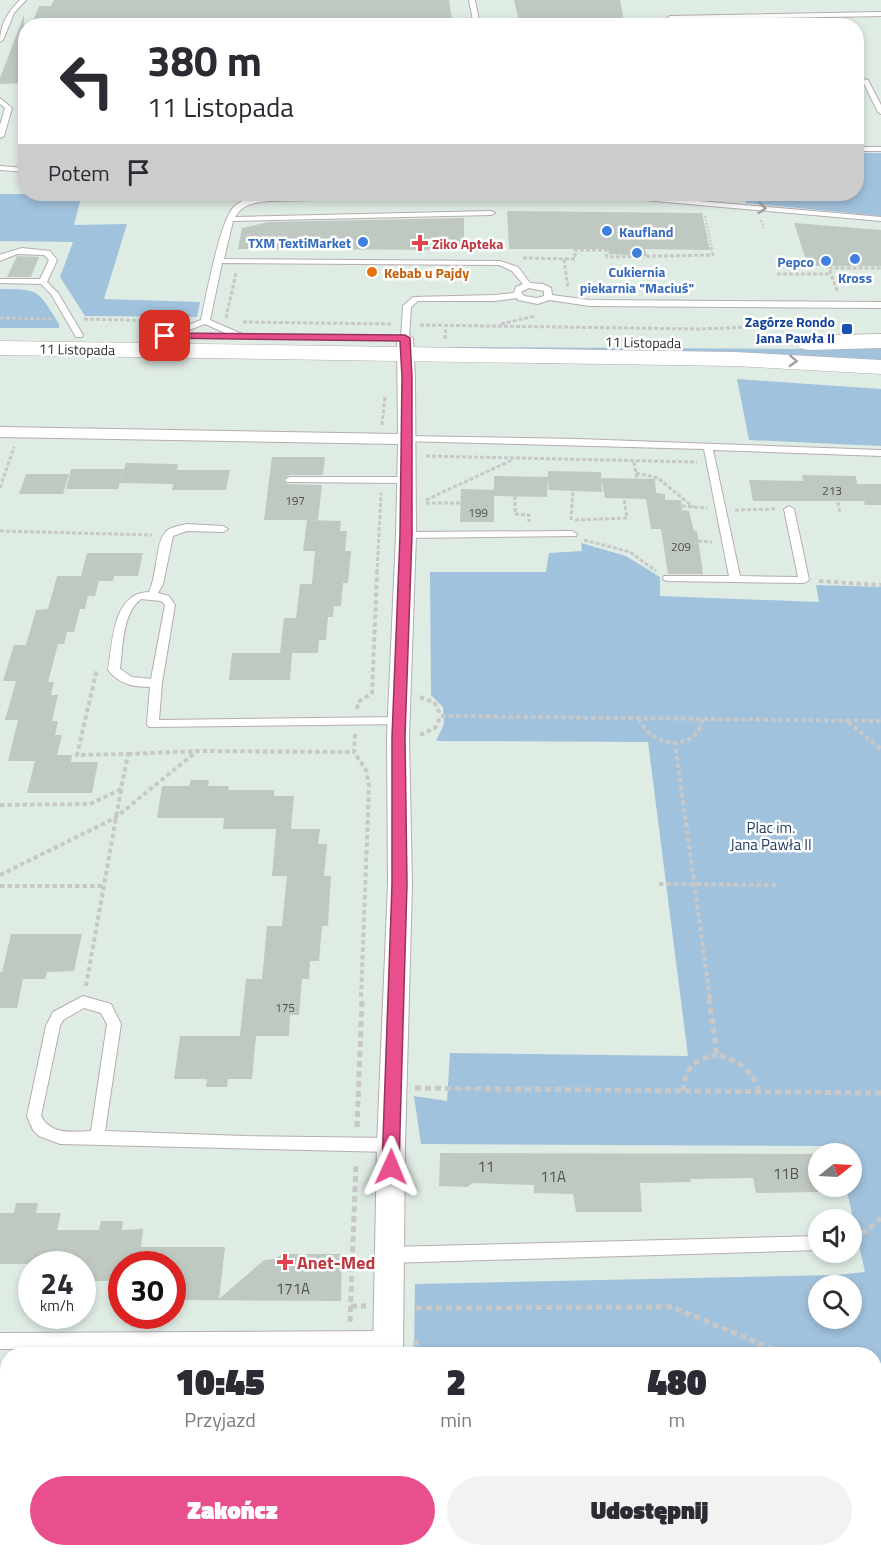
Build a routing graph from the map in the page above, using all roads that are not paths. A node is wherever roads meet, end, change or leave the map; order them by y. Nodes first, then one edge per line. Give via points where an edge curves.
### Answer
1 (23, 0) edge
2 (472, 0) edge
3 (11, 12) junction
4 (0, 13) edge
5 (881, 14) edge
6 (475, 18) edge
7 (670, 18) dead end
8 (0, 40) edge
9 (864, 80) edge
10 (0, 100) edge
11 (881, 112) edge
12 (0, 136) edge
13 (864, 149) edge
14 (881, 149) edge
15 (0, 168) edge
16 (18, 169) edge
17 (258, 201) edge
18 (679, 201) edge
19 (491, 213) dead end
20 (230, 219) junction
21 (881, 219) edge
22 (0, 259) edge
23 (219, 261) junction
24 (0, 281) edge
25 (43, 282) junction
26 (528, 285) junction
27 (518, 295) junction
28 (548, 297) junction
29 (881, 305) edge
30 (205, 321) junction
31 (0, 333) edge
32 (165, 336) junction
33 (239, 336) junction
34 (881, 341) edge
35 (77, 342) junction
36 (405, 347) junction
37 (0, 348) edge
38 (881, 367) edge
39 (3, 437) edge
40 (405, 447) junction
41 (708, 447) junction
42 (881, 453) edge
43 (290, 480) dead end
44 (405, 480) junction
45 (789, 509) dead end
46 (223, 529) dead end
47 (572, 534) road end
48 (406, 535) junction
49 (668, 578) road end
50 (735, 578) junction
51 (152, 595) junction
52 (156, 683) junction
53 (399, 729) junction
54 (97, 1137) junction
55 (391, 1145) junction
56 (808, 1243) edge
57 (389, 1255) junction
58 (0, 1341) edge
59 (388, 1347) edge

1 - 3 lane
2 - 6 lane
3 - 4 lane
3 - 8 lane
5 - 7 lane
9 - 11 lane
10 - 12 lane via 9,108
13 - 14 lane
15 - 16 lane
17 - 20 lane via 234,208
18 -> 21 lane
19 - 20 lane
20 - 23 lane
22 - 25 lane via 15,251 47,253 53,260
23 - 26 lane via 500,263 515,270
23 - 30 lane
24 - 25 lane
25 - 35 lane via 54,293
26 - 27 lane via 519,289
26 - 28 lane via 545,288
27 - 28 lane via 532,301
27 - 36 lane via 416,299 407,306
28 - 29 lane via 573,301
30 - 32 lane
30 - 33 lane
31 - 35 main road, 11 Listopada
32 - 33 main road, 11 Listopada
32 - 35 main road, 11 Listopada
33 - 36 main road, 11 Listopada
34 - 36 main road, 11 Listopada
35 - 36 main road, 11 Listopada
35 - 37 main road, 11 Listopada
36 -> 38 main road, 11 Listopada
36 - 40 street
39 - 40 street via 381,439
40 - 41 lane
40 - 44 street
41 - 42 lane
41 - 50 lane
43 - 44 lane
44 - 48 street
45 - 50 lane via 804,580
46 - 51 lane via 173,530 168,535
47 - 48 lane
48 - 53 street
49 - 50 lane
51 - 52 lane via 165,598 170,604
51 - 52 lane via 136,597 125,608 114,670 121,679
52 - 53 lane via 153,724 356,722
53 - 55 street via 400,884
54 - 54 lane via 114,1024 105,1008 83,1002 58,1016 52,1026 34,1116 38,1128 49,1136
54 - 55 lane
55 - 57 street
56 - 57 lane
57 - 59 street
58 - 59 lane via 349,1340

